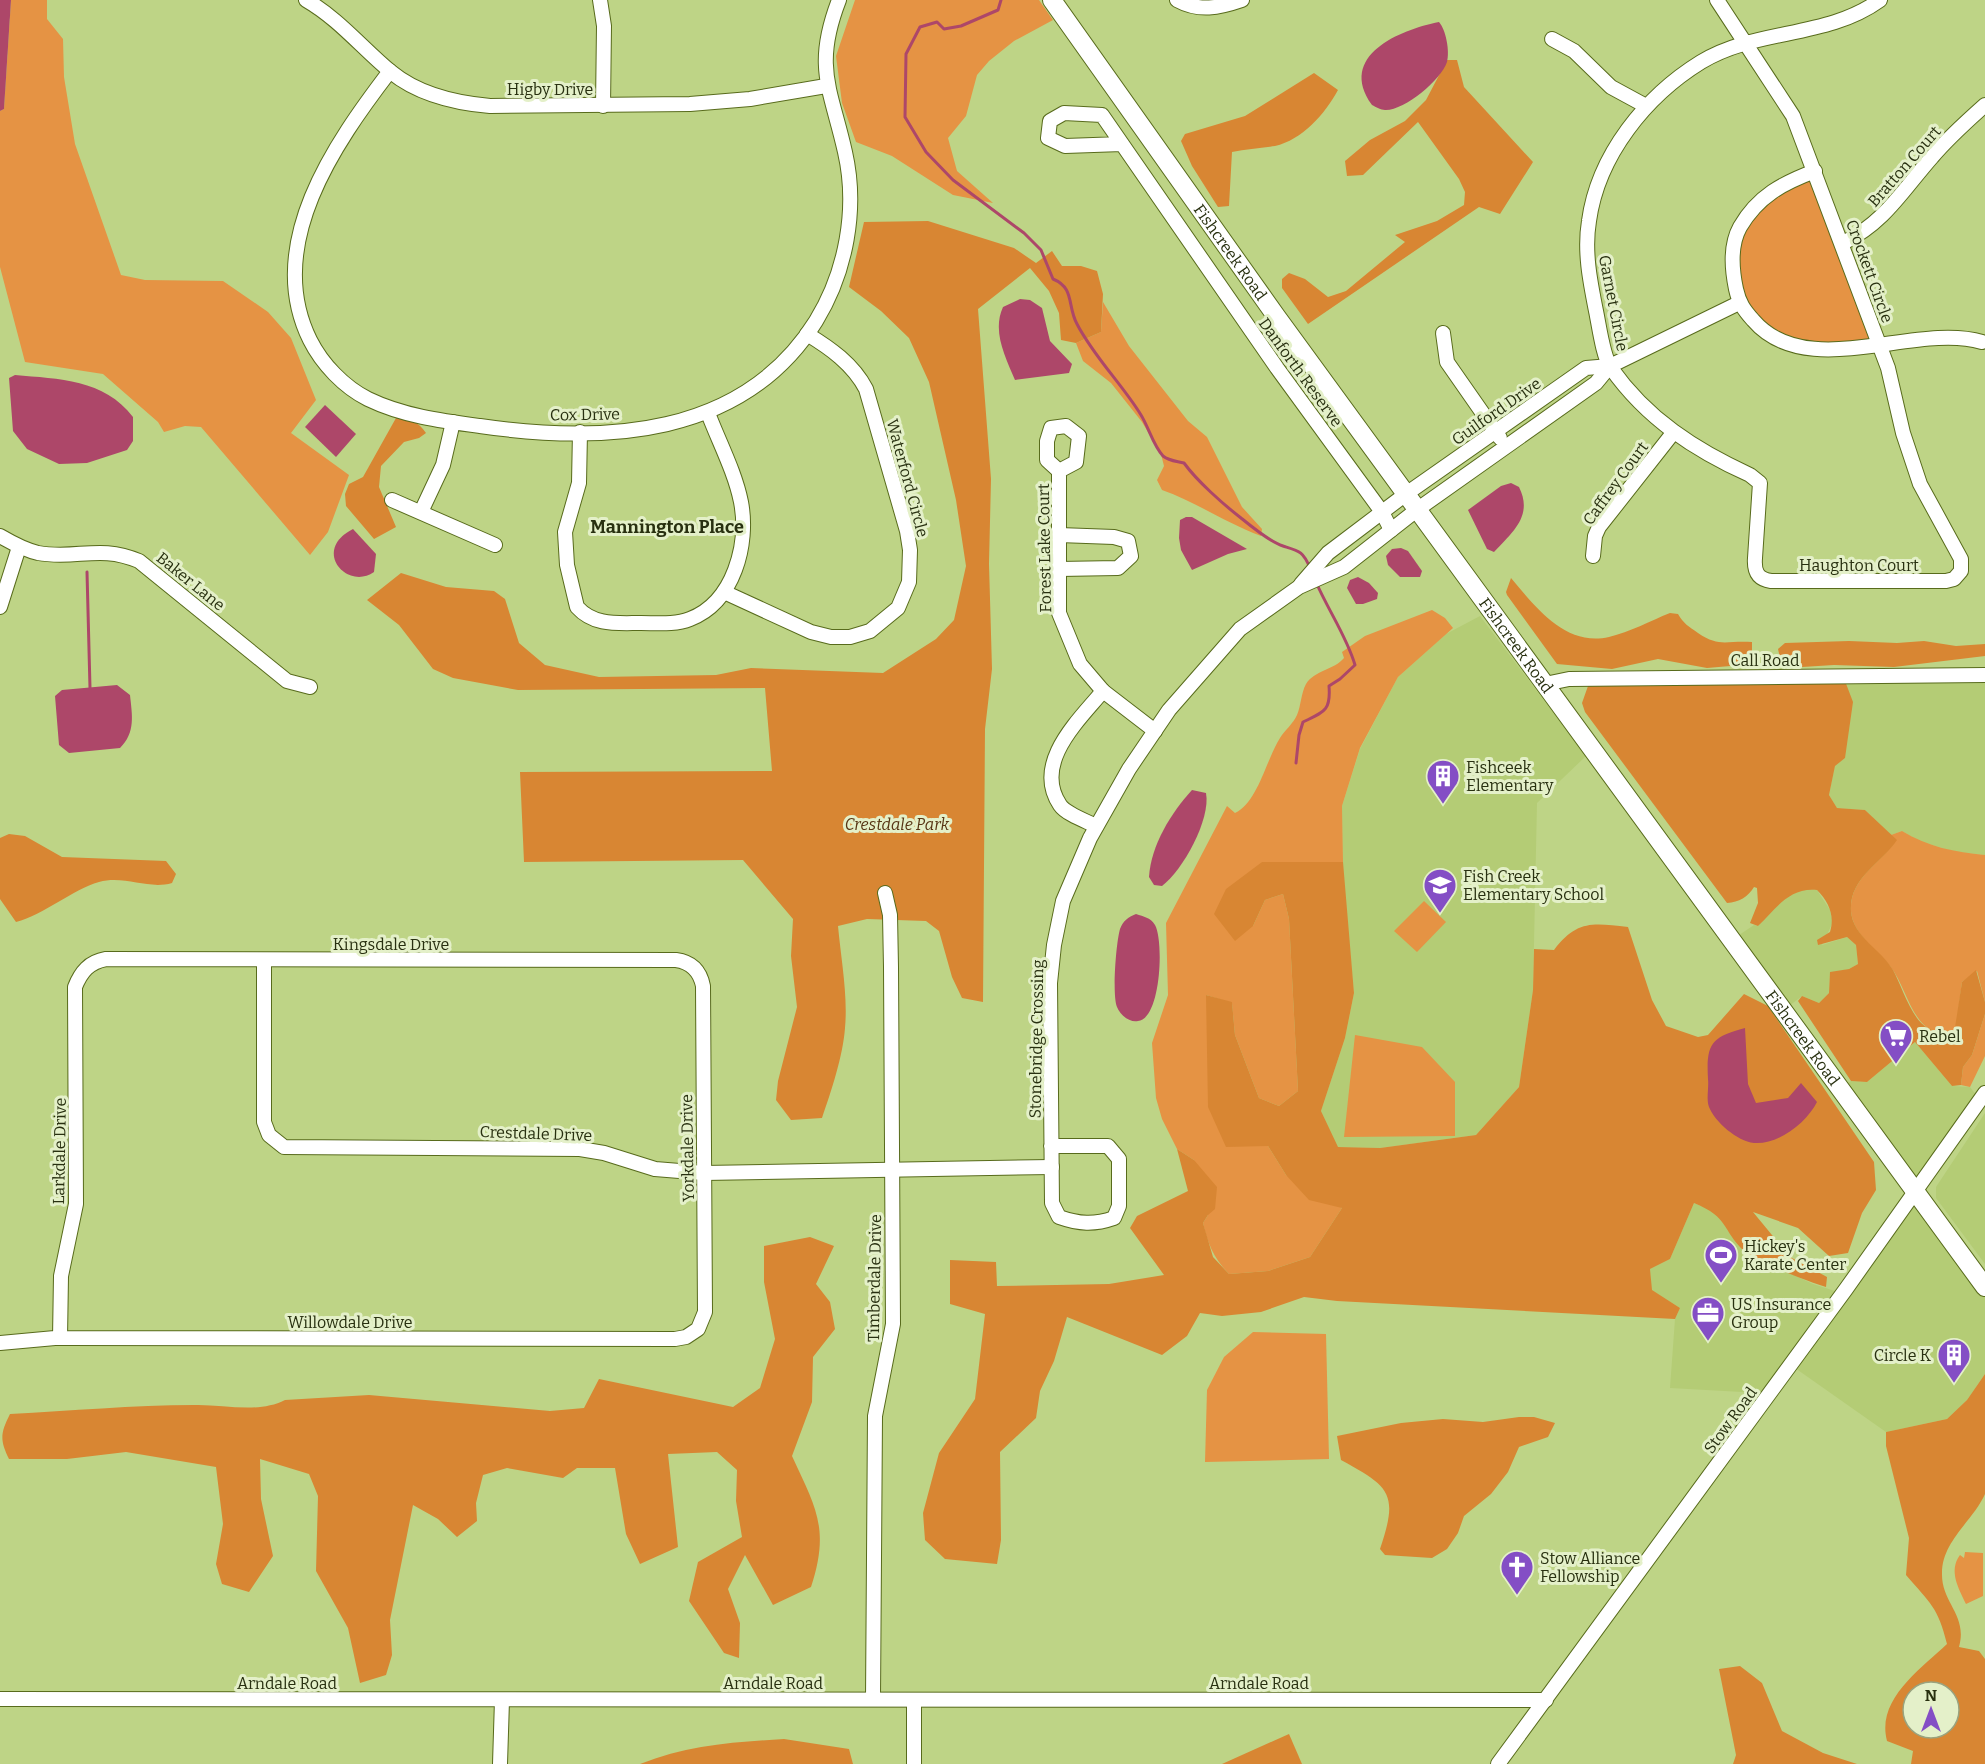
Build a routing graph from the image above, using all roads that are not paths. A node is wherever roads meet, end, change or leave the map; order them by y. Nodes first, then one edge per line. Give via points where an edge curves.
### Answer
1 (306, 0) edge
2 (600, 0) edge
3 (839, 0) edge
4 (1052, 0) edge
5 (1177, 0) edge
6 (1242, 0) edge
7 (1717, 0) edge
8 (1880, 0) edge
9 (1552, 39) dead end
10 (1746, 43) junction
11 (390, 71) junction
12 (826, 86) junction
13 (1985, 105) edge
14 (603, 106) junction
15 (1646, 106) junction
16 (1122, 144) junction
17 (1815, 171) junction
18 (1843, 243) junction
19 (1739, 303) junction
20 (1443, 333) dead end
21 (807, 334) junction
22 (1983, 342) dead end
23 (1879, 344) junction
24 (1610, 366) junction
25 (708, 413) junction
26 (453, 422) junction
27 (580, 432) junction
28 (1495, 432) junction
29 (1673, 433) junction
30 (1506, 448) junction
31 (1059, 471) dead end
32 (1406, 494) junction
33 (393, 500) dead end
34 (1418, 509) junction
35 (421, 512) junction
36 (1382, 512) junction
37 (1391, 530) junction
38 (1059, 535) junction
39 (0, 536) edge
40 (495, 545) dead end
41 (19, 547) junction
42 (1593, 556) dead end
43 (1962, 566) joint
44 (1059, 569) junction
45 (1754, 569) joint
46 (1311, 578) junction
47 (724, 592) junction
48 (0, 607) edge
49 (1985, 675) edge
50 (1545, 684) junction
51 (310, 687) dead end
52 (1103, 691) junction
53 (1155, 731) junction
54 (1096, 826) junction
55 (885, 893) dead end
56 (264, 960) junction
57 (88, 966) joint
58 (694, 968) joint
59 (1985, 1093) edge
60 (1051, 1146) junction
61 (1052, 1167) junction
62 (891, 1171) junction
63 (704, 1173) junction
64 (1916, 1191) junction
65 (1985, 1287) edge
66 (698, 1329) joint
67 (60, 1338) junction
68 (0, 1343) edge
69 (0, 1699) edge
70 (873, 1699) junction
71 (502, 1700) junction
72 (914, 1700) junction
73 (1546, 1700) junction
74 (500, 1764) edge
75 (914, 1764) edge
76 (1498, 1764) edge

1 - 11 street, Higby Drive via 334,19
2 - 14 street via 604,26
3 - 12 street, Cox Drive via 827,41
4 - 32 main road, Fishcreek Road
5 - 6 street via 1189,7 1215,9
7 - 10 street, Crockett Circle
8 - 10 street, Garnet Circle via 1840,22
9 - 15 street via 1574,51 1611,87
10 - 15 street, Garnet Circle via 1703,61 1671,82
10 - 17 street, Crockett Circle via 1793,116
11 - 14 street, Higby Drive via 426,92 465,104
11 - 26 street, Cox Drive via 347,127 311,199 296,262 299,312 314,348 357,393 405,413
12 - 14 street, Higby Drive via 718,102
12 - 21 street, Cox Drive via 845,152 850,208 840,269
13 - 18 street, Bratton Court via 1932,156 1891,208 1866,232
15 - 24 street, Garnet Circle via 1614,152 1593,201 1588,224 1590,282
16 - 16 street, Danforth Reserve via 1102,115 1064,113 1050,121 1048,138 1065,146
16 - 36 street, Danforth Reserve
17 - 18 street, Crockett Circle
17 - 19 street via 1763,196 1739,229 1732,273
18 - 23 street, Crockett Circle
19 - 23 street via 1758,326 1782,342 1820,349
19 - 24 street, Guilford Drive
20 - 28 street via 1447,362
21 - 25 street, Cox Drive via 768,376
21 - 47 street, Waterford Circle via 855,371 866,388 907,531 911,561 906,591 898,608 879,626 840,638 811,632
22 - 23 street via 1954,337
23 - 43 street, Crockett Circle via 1920,484
24 - 28 street, Guilford Drive via 1586,368
24 - 29 street, Garnet Circle
24 - 30 street, Guilford Drive via 1596,383
25 - 27 street, Cox Drive via 658,427
25 - 47 street via 742,511 741,550
26 - 27 street, Cox Drive via 515,430
26 - 35 street via 443,465
27 - 47 street via 580,475 565,540 577,608 589,618 605,622 681,622 705,611
28 - 30 street
28 - 32 street, Guilford Drive
29 - 42 street, Caffrey Court via 1599,526
29 - 45 street, Garnet Circle via 1760,483
30 - 34 street, Guilford Drive
31 - 38 street, Forest Lake Court
32 - 34 main road, Fishcreek Road
32 - 36 street, Stonebridge Crossing
33 - 35 street
34 - 37 street, Stonebridge Crossing
34 - 50 main road, Fishcreek Road
35 - 40 street
36 - 37 street, Danforth Reserve
36 - 46 street, Stonebridge Crossing via 1328,553
37 - 46 street, Stonebridge Crossing via 1344,567
38 - 44 street, Forest Lake Court
38 - 44 street via 1128,541 1131,556 1118,568
39 - 41 street, Baker Lane
41 - 48 street
41 - 51 street, Baker Lane via 54,555 109,551 139,561 287,681
43 - 45 street, Haughton Court via 1958,575 1946,581 1771,581 1758,576
44 - 52 street, Forest Lake Court via 1059,613 1080,664
46 - 53 street, Stonebridge Crossing via 1240,629
49 - 50 street, Call Road via 1581,678
50 - 64 main road, Fishcreek Road
52 - 53 street, Forest Lake Court
52 - 54 street via 1059,744 1052,771 1061,807
53 - 54 street, Stonebridge Crossing
54 - 60 street, Stonebridge Crossing via 1063,900 1054,945 1050,983
55 - 62 street, Timberdale Drive via 890,915
56 - 57 street, Kingsdale Drive via 106,959
56 - 58 street, Kingsdale Drive via 676,960
56 - 63 street, Crestdale Drive via 264,1122 269,1135 284,1147 580,1149 604,1152 655,1169
57 - 67 street, Larkdale Drive via 75,987 76,1204 61,1276
58 - 63 street, Yorkdale Drive via 703,986
59 - 64 street, Stow Road
60 - 61 street, Stonebridge Crossing
60 - 61 street, Stonebridge Crossing via 1108,1146 1119,1159 1119,1206 1114,1218 1078,1223 1059,1217 1052,1203
61 - 62 street, Crestdale Drive
62 - 63 street, Crestdale Drive
62 - 70 street, Timberdale Drive via 892,1324 875,1416
63 - 66 street, Yorkdale Drive via 705,1312
64 - 65 main road, Fishcreek Road
64 - 73 street, Stow Road
66 - 67 street, Willowdale Drive via 675,1339
67 - 68 street, Willowdale Drive
69 - 71 street, Arndale Road
70 - 71 street, Arndale Road
70 - 72 street, Arndale Road
71 - 74 street
72 - 73 street, Arndale Road
72 - 75 street
73 - 76 street, Stow Road

